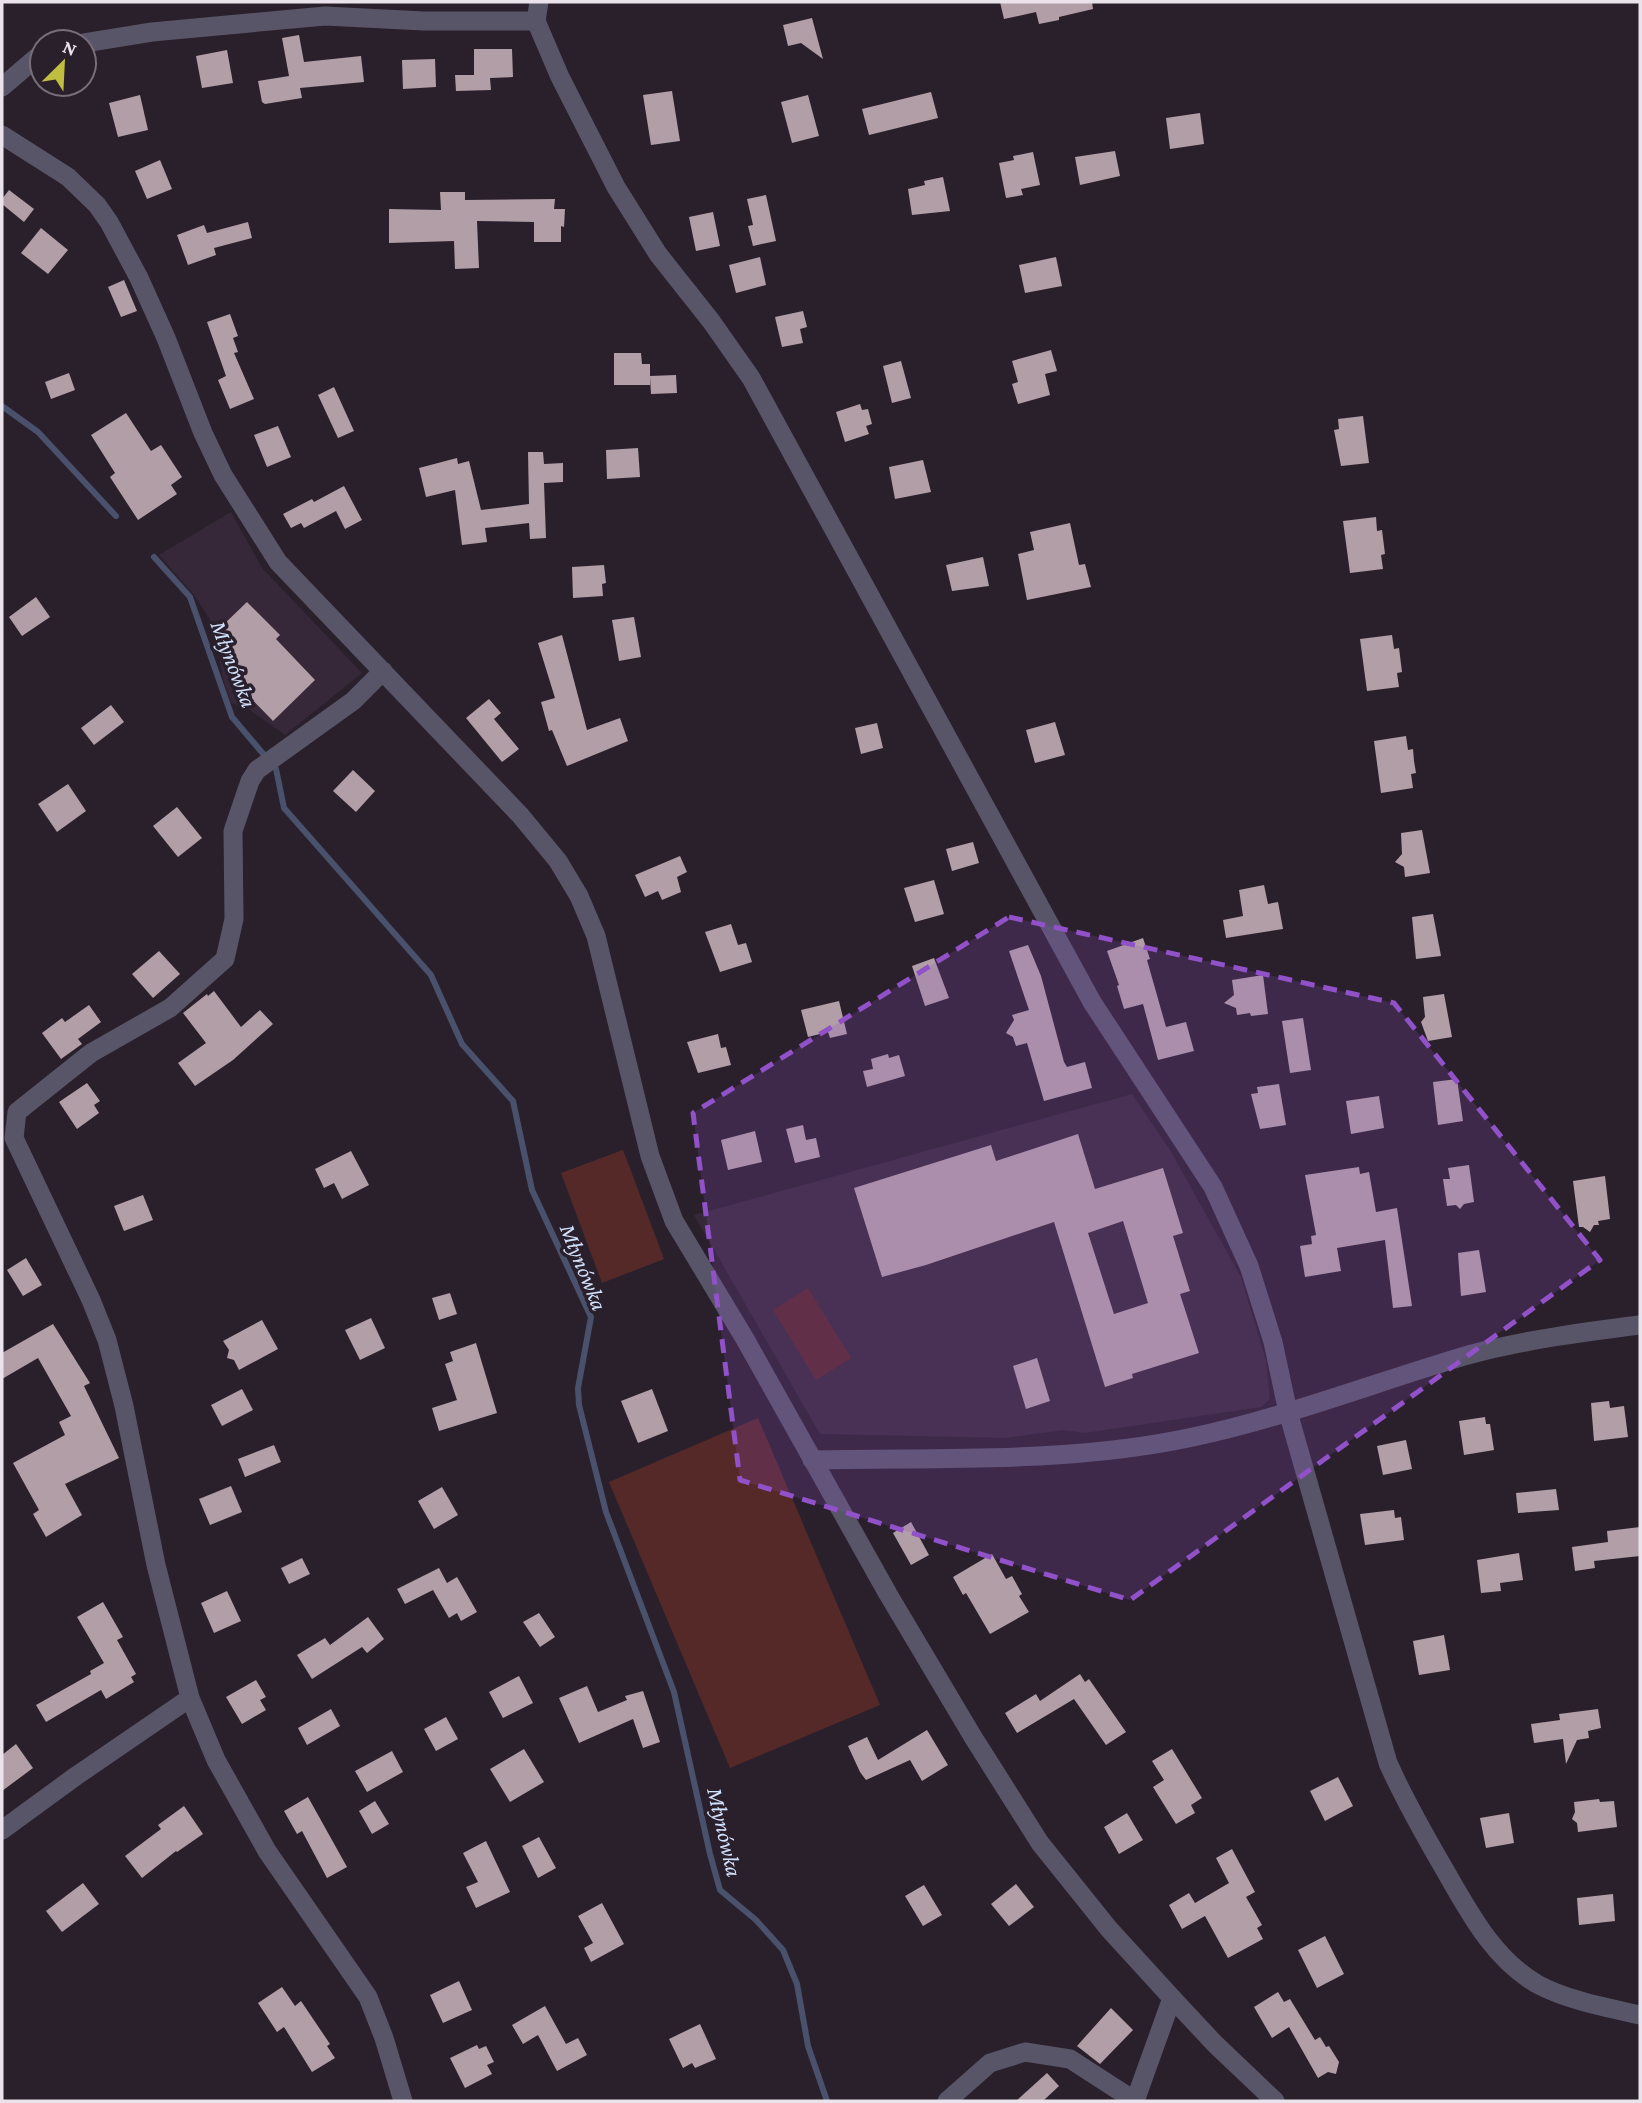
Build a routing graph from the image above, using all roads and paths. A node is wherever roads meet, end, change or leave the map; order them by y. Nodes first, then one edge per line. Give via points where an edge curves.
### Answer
1 (537, 11) edge
2 (98, 41) edge
3 (28, 65) edge
4 (2, 86) edge
5 (2, 135) edge
6 (383, 671) junction
7 (1640, 1325) edge
8 (1288, 1412) junction
9 (812, 1461) junction
10 (190, 1698) junction
11 (2, 1830) edge
12 (1172, 1998) junction
13 (1640, 2015) edge
14 (403, 2101) edge
15 (947, 2101) edge
16 (1135, 2101) edge
17 (1275, 2101) edge

1 - 2 street via 424,21 324,16
1 - 8 street via 560,77 616,187 658,254 751,378 1092,1002 1213,1186 1249,1266 1273,1342
3 - 4 street
5 - 6 street via 68,177 97,205 134,268 203,433 249,518 290,576
6 - 9 street via 520,815 558,861 579,896 596,936 650,1156 674,1221
6 - 10 street via 353,701 257,771 250,781 233,831 234,919 225,959 170,1008 91,1053 17,1112 14,1138 107,1340
7 - 8 street via 1566,1334 1470,1355
8 - 9 street via 1193,1437 1105,1451
8 - 13 street via 1388,1763 1465,1906 1503,1958 1538,1984 1589,2004
9 - 12 street via 958,1713 1040,1843
10 - 11 street
10 - 14 street via 216,1760 267,1851 368,1997
12 - 16 street
12 - 17 street
15 - 16 street via 990,2063 1025,2052 1070,2059

